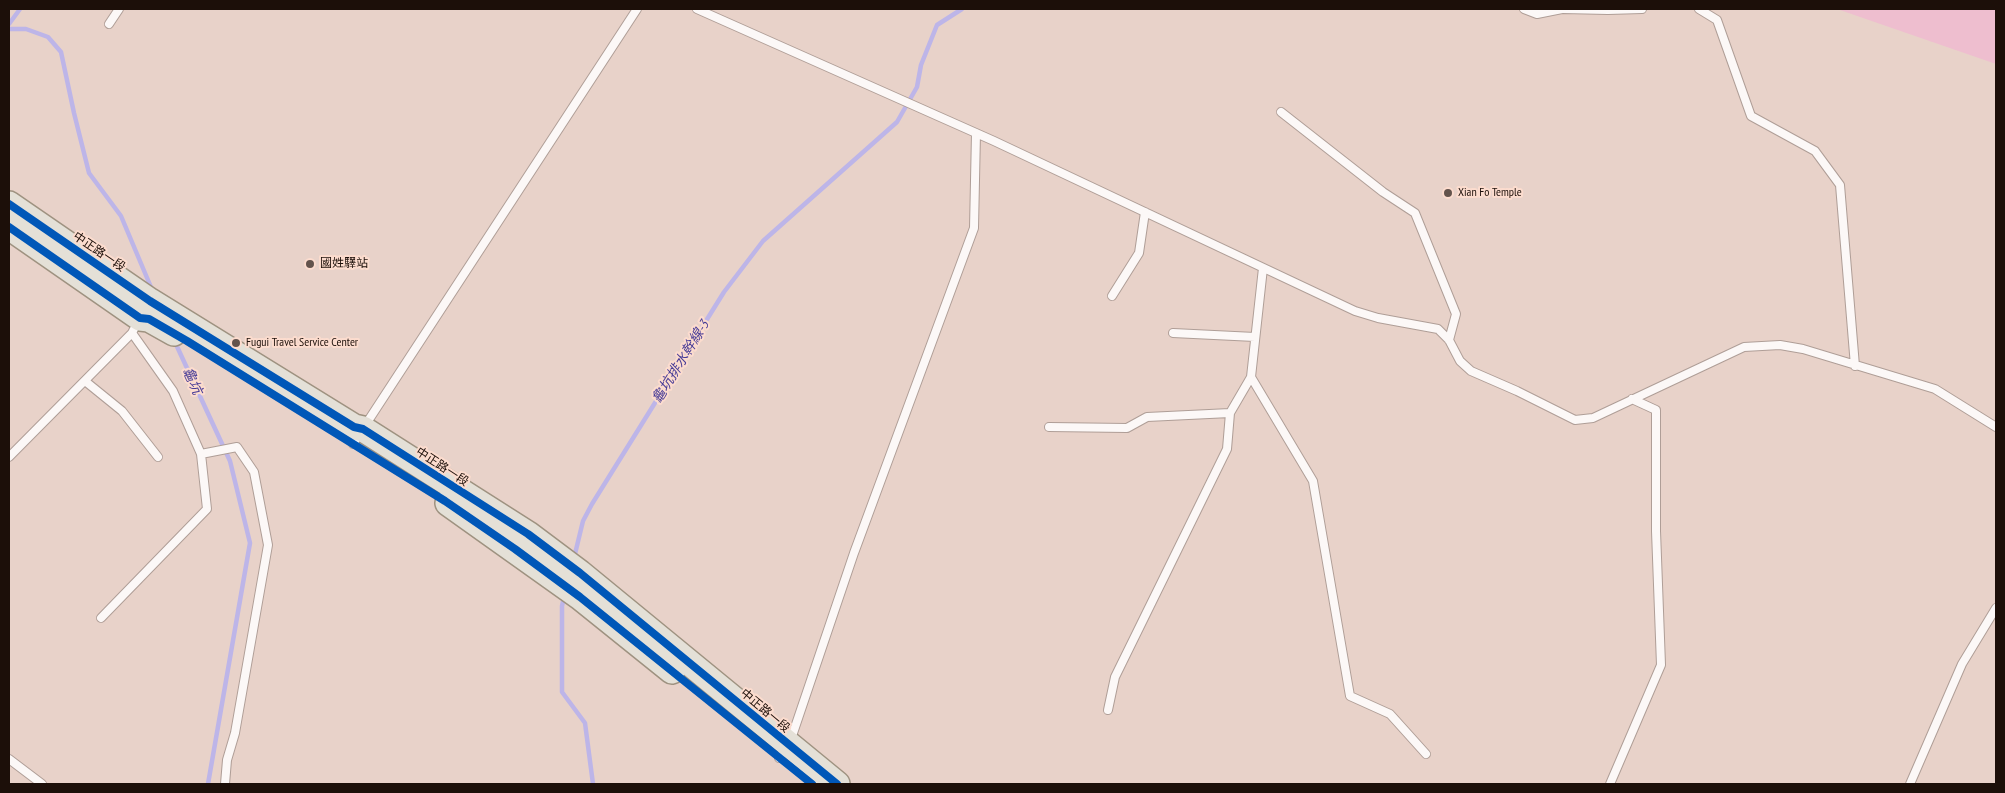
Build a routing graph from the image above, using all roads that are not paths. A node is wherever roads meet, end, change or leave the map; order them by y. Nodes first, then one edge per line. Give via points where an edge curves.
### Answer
1 (119, 9) edge
2 (637, 9) edge
3 (697, 9) edge
4 (1524, 9) edge
5 (1562, 9) edge
6 (1642, 9) edge
7 (1699, 9) edge
8 (109, 24) dead end
9 (1281, 112) dead end
10 (976, 133) junction
11 (9, 204) edge
12 (1145, 212) junction
13 (9, 227) edge
14 (1263, 268) junction
15 (1112, 296) dead end
16 (143, 318) junction
17 (1172, 333) dead end
18 (1255, 336) junction
19 (1449, 340) junction
20 (1855, 366) junction
21 (1251, 377) junction
22 (85, 381) junction
23 (1632, 399) junction
24 (1230, 413) junction
25 (1049, 427) dead end
26 (1996, 427) edge
27 (358, 437) junction
28 (202, 454) junction
29 (158, 456) dead end
30 (9, 457) edge
31 (1996, 608) edge
32 (101, 618) dead end
33 (1108, 710) dead end
34 (784, 751) junction
35 (1426, 754) dead end
36 (9, 759) edge
37 (42, 784) edge
38 (225, 784) edge
39 (812, 784) edge
40 (837, 784) edge
41 (1610, 784) edge
42 (1910, 784) edge

1 - 8 lane
2 - 27 lane
3 - 10 lane
4 - 5 lane via 1537,14
5 - 6 lane
7 - 20 lane via 1717,20 1752,116 1815,151 1840,185
9 - 19 lane via 1415,213 1456,314
10 - 12 lane
10 - 34 lane via 974,228
11 - 16 main road, 中正路一段
12 - 14 lane
12 - 15 lane via 1139,253
13 - 16 main road, 中正路一段
14 - 18 lane
14 - 19 lane via 1355,311 1438,328
16 - 22 lane
16 - 27 main road, 中正路一段 via 187,333 354,427
16 - 28 lane
17 - 18 lane
18 - 21 lane
19 - 23 lane via 1460,361 1471,371 1575,420 1593,418
20 - 23 lane via 1780,345 1744,348
20 - 26 lane via 1935,389
21 - 24 lane
21 - 35 lane via 1313,481 1350,696 1390,714
22 - 29 lane via 122,411
22 - 30 lane
23 - 41 lane via 1656,410 1661,665
24 - 25 lane via 1147,417 1128,428
24 - 33 lane via 1227,449 1115,677
27 - 34 main road, 中正路一段 via 445,501 569,577
28 - 32 lane via 207,510
28 - 38 lane via 237,447 254,472 268,545
31 - 42 lane via 1962,664
34 - 39 main road, 中正路一段
34 - 40 main road, 中正路一段
36 - 37 lane

